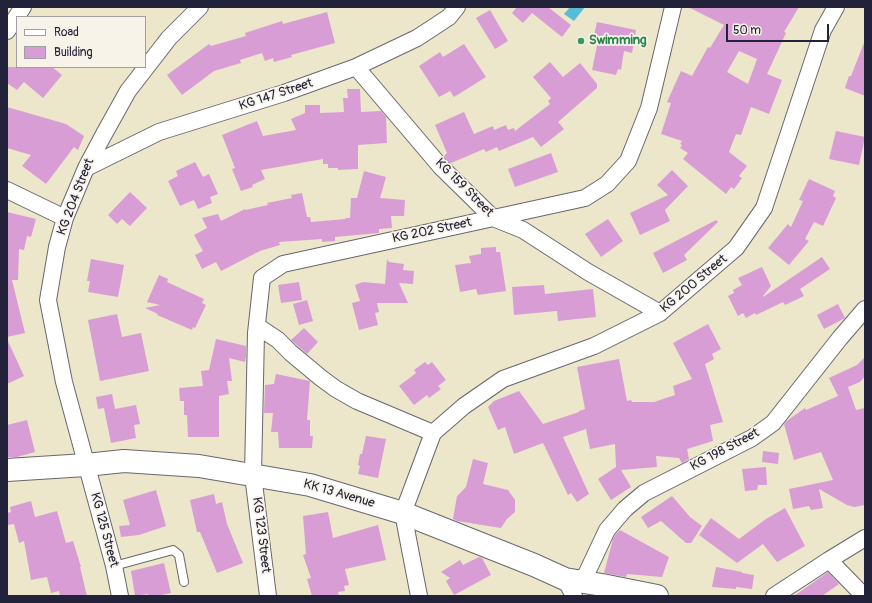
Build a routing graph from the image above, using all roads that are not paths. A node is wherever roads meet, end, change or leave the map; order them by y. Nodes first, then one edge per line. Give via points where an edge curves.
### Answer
1 (23, 7) edge
2 (200, 7) edge
3 (458, 7) edge
4 (672, 7) edge
5 (836, 7) edge
6 (17, 16) edge
7 (16, 17) edge
8 (7, 30) edge
9 (356, 67) junction
10 (146, 68) edge
11 (146, 68) edge
12 (86, 168) junction
13 (7, 190) edge
14 (65, 218) junction
15 (493, 218) junction
16 (865, 309) edge
17 (660, 313) junction
18 (257, 326) junction
19 (433, 432) junction
20 (86, 465) junction
21 (7, 470) edge
22 (253, 475) junction
23 (403, 513) junction
24 (865, 538) edge
25 (829, 560) junction
26 (114, 566) junction
27 (184, 582) dead end
28 (574, 586) edge
29 (120, 596) edge
30 (268, 596) edge
31 (419, 596) edge
32 (656, 596) edge
33 (774, 596) edge
34 (864, 596) edge

1 - 6 street
2 - 11 street, KG 204 Street via 169,38
3 - 9 street, KG 147 Street via 449,17 417,38
4 - 15 street, KG 202 Street via 649,108 628,161 607,184 585,198
5 - 17 street, KG 200 Street via 823,30 764,208 736,248
7 - 8 street
9 - 12 street, KG 147 Street via 284,93 159,132
9 - 15 street, KG 159 Street via 441,167
10 - 12 street, KG 204 Street via 128,91
12 - 14 street, KG 204 Street
13 - 14 street
14 - 20 street, KG 204 Street via 48,300 64,382
15 - 17 street, KG 159 Street via 522,230
15 - 18 street, KG 202 Street via 283,264 262,278
16 - 28 street, KG 198 Street via 774,423 752,438 644,493 625,509 607,530
17 - 19 street, KG 200 Street via 594,346 503,379 464,406
18 - 19 street via 278,340 290,353 336,389 356,401
18 - 22 street, KG 202 Street
19 - 23 street, KG 200 Street
20 - 21 main road, KK 13 Avenue
20 - 22 main road, KK 13 Avenue via 124,461 199,466
20 - 26 street, KG 125 Street
22 - 23 main road, KK 13 Avenue via 310,485
22 - 30 street, KG 123 Street
23 - 28 main road, KK 13 Avenue via 534,565
23 - 31 street
24 - 25 street
25 - 33 street
25 - 34 street
26 - 27 lane via 174,550 179,555
26 - 29 street, KG 125 Street
28 - 32 main road, KK 13 Avenue

